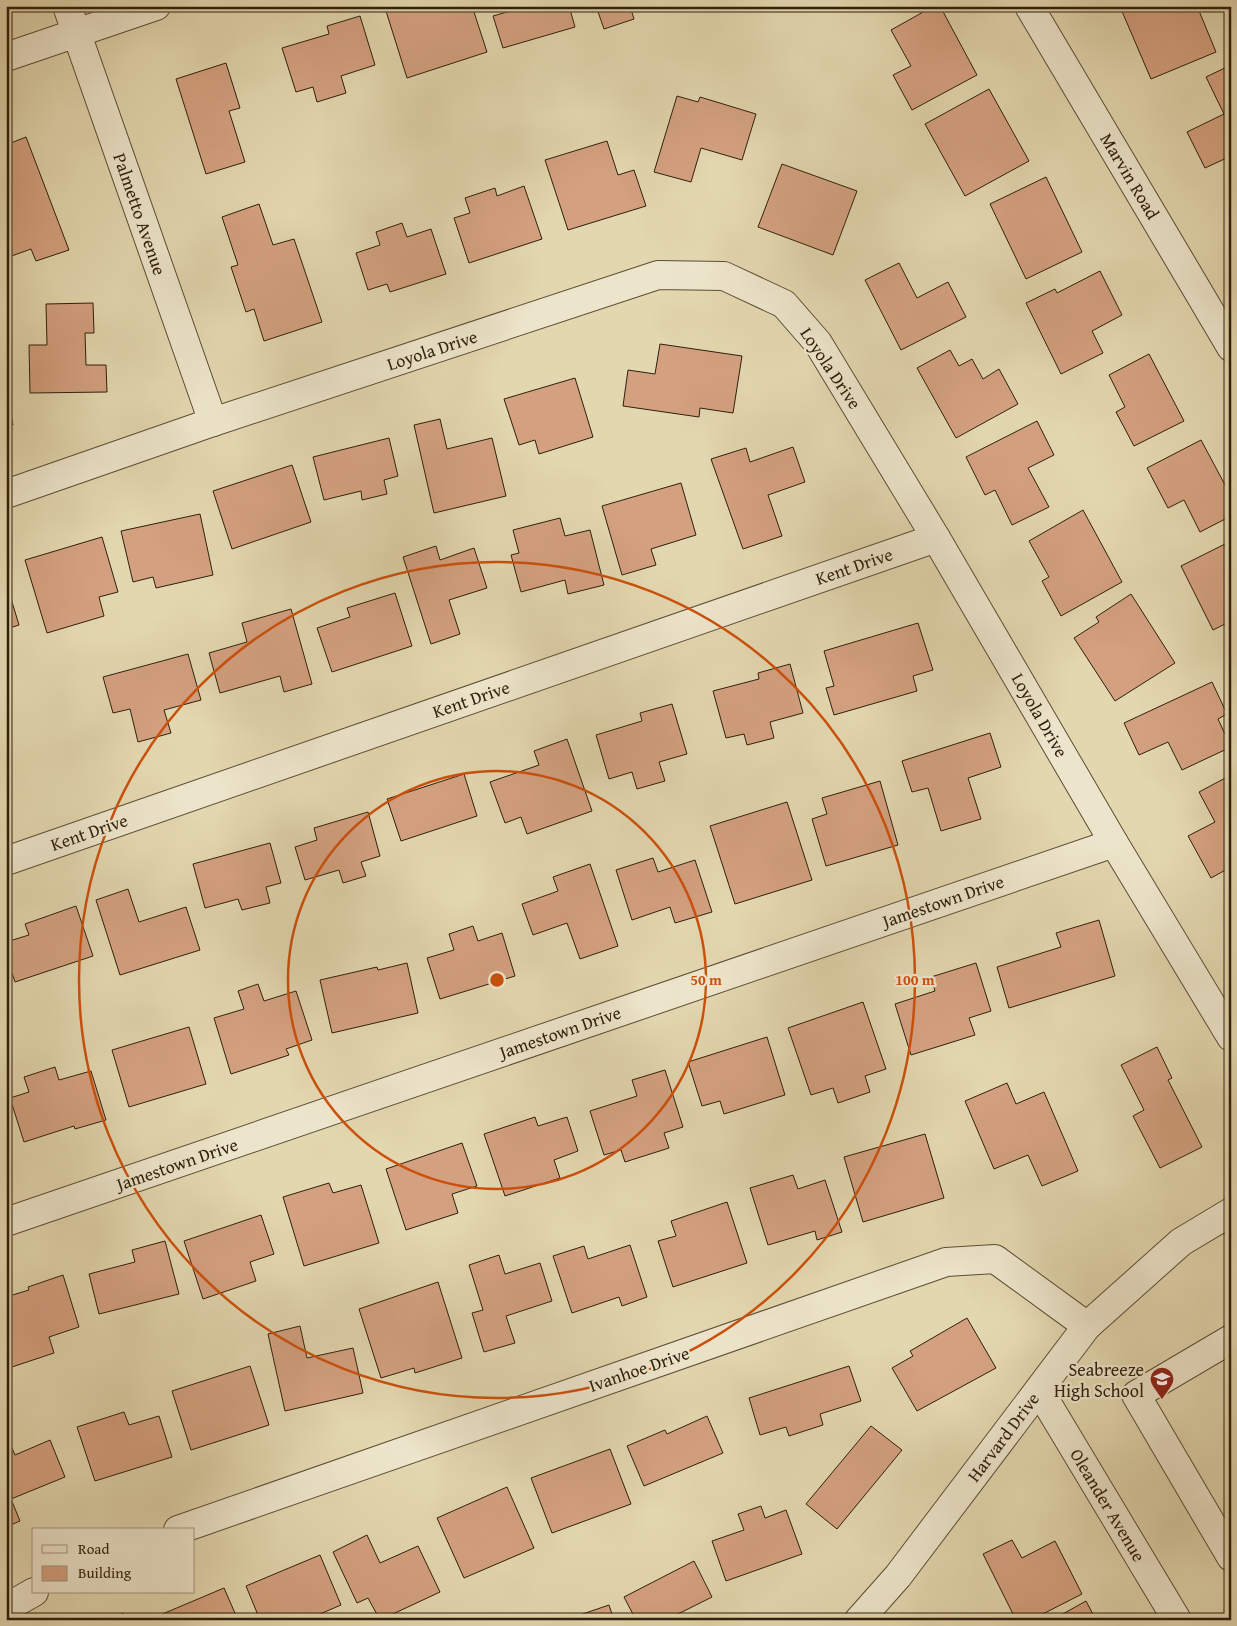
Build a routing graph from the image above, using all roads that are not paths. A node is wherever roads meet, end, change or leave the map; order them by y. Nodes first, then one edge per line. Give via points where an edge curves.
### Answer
1 (67, 6) edge
2 (156, 6) edge
3 (1029, 6) edge
4 (76, 33) junction
5 (6, 57) edge
6 (1231, 346) edge
7 (213, 422) junction
8 (6, 494) edge
9 (936, 538) junction
10 (1114, 843) junction
11 (6, 861) edge
12 (1231, 1037) edge
13 (1231, 1212) edge
14 (6, 1222) edge
15 (1087, 1326) junction
16 (1231, 1339) edge
17 (1039, 1390) junction
18 (184, 1528) edge
19 (1231, 1558) edge
20 (32, 1593) edge
21 (6, 1608) edge
22 (859, 1620) edge
23 (1177, 1620) edge

1 - 4 street, Palmetto Avenue
2 - 4 street
3 - 6 street, Marvin Road
4 - 5 street
4 - 7 street, Palmetto Avenue
7 - 8 street, Loyola Drive
7 - 9 street, Loyola Drive via 658,275 724,276 784,304 818,343
9 - 10 street, Loyola Drive
9 - 11 street, Kent Drive
10 - 12 street, Loyola Drive
10 - 14 street, Jamestown Drive
13 - 15 street, Harvard Drive via 1181,1242
15 - 17 street, Harvard Drive
15 - 18 street, Ivanhoe Drive via 995,1259 946,1262
16 - 19 street via 1136,1395
17 - 22 street, Harvard Drive via 898,1576
17 - 23 street, Oleander Avenue
20 - 21 street

